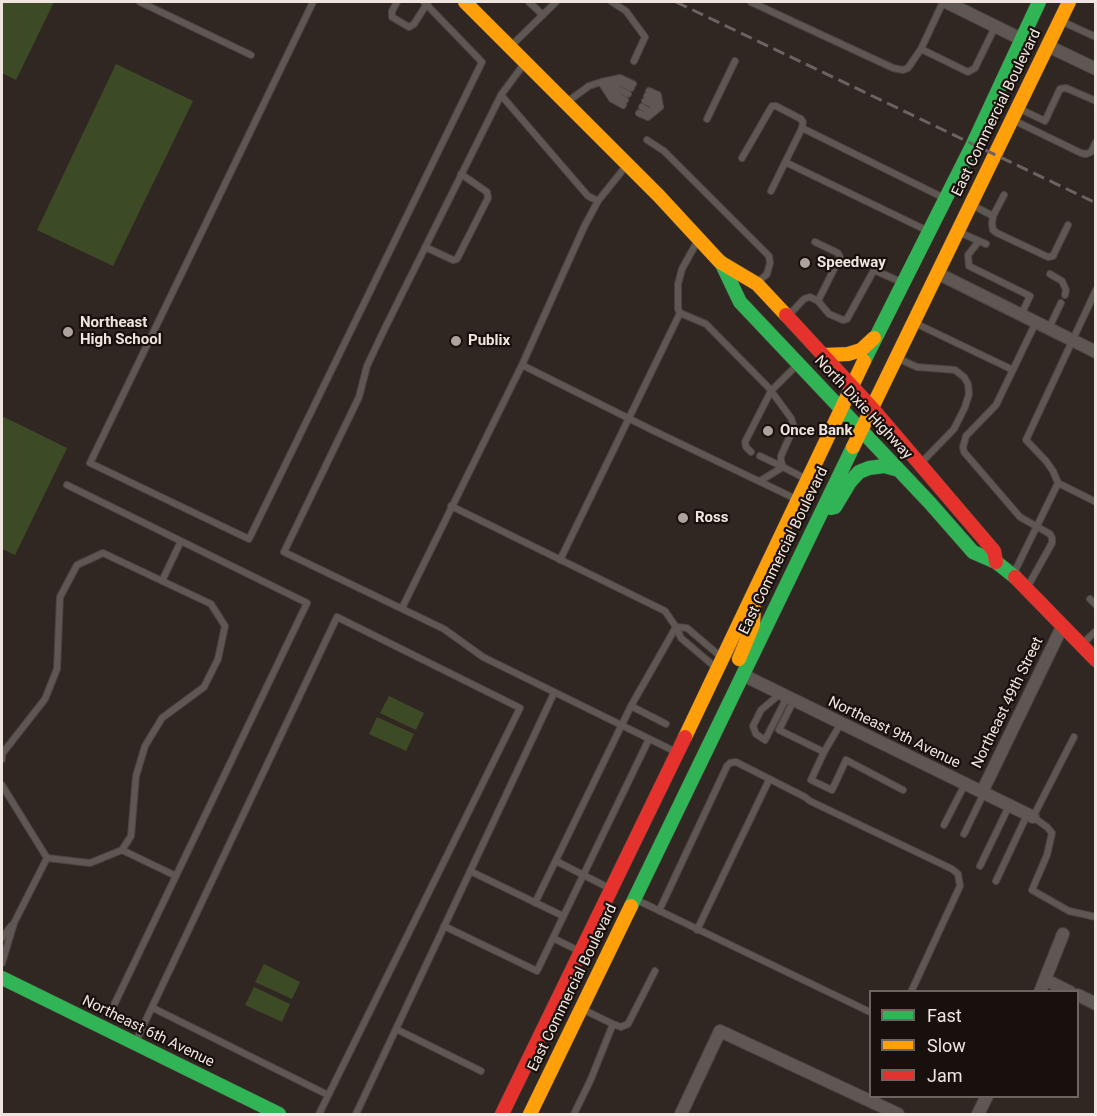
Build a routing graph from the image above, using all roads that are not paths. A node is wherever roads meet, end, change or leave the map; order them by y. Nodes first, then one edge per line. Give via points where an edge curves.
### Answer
1 (140, 2) edge
2 (314, 2) edge
3 (397, 2) edge
4 (426, 2) edge
5 (465, 2) edge
6 (529, 2) edge
7 (556, 2) edge
8 (612, 2) edge
9 (751, 2) edge
10 (945, 2) edge
11 (1039, 2) edge
12 (1069, 2) edge
13 (543, 15) junction
14 (1060, 21) junction
15 (996, 26) junction
16 (1095, 37) edge
17 (1021, 39) junction
18 (511, 46) junction
19 (1048, 46) junction
20 (921, 49) junction
21 (251, 54) dead end
22 (526, 61) junction
23 (634, 61) dead end
24 (735, 61) dead end
25 (1095, 69) edge
26 (601, 82) junction
27 (501, 94) junction
28 (1095, 101) edge
29 (567, 102) junction
30 (644, 102) junction
31 (661, 108) junction
32 (1015, 114) junction
33 (707, 119) dead end
34 (1045, 121) junction
35 (802, 128) junction
36 (1040, 132) junction
37 (647, 140) dead end
38 (1095, 142) edge
39 (742, 158) dead end
40 (785, 162) junction
41 (627, 164) junction
42 (461, 174) junction
43 (771, 190) dead end
44 (1004, 195) dead end
45 (946, 199) junction
46 (598, 201) junction
47 (971, 204) junction
48 (993, 216) junction
49 (1068, 225) dead end
50 (930, 231) junction
51 (958, 231) junction
52 (699, 239) junction
53 (815, 242) dead end
54 (425, 247) junction
55 (720, 262) junction
56 (937, 273) junction
57 (1050, 274) dead end
58 (757, 284) junction
59 (903, 284) junction
60 (1095, 290) edge
61 (1065, 295) dead end
62 (818, 301) junction
63 (1061, 303) dead end
64 (680, 313) junction
65 (1021, 315) junction
66 (787, 316) junction
67 (913, 322) junction
68 (1036, 322) junction
69 (1049, 328) junction
70 (878, 335) junction
71 (1072, 340) junction
72 (1095, 352) edge
73 (823, 355) junction
74 (896, 358) junction
75 (799, 363) junction
76 (522, 365) junction
77 (1013, 370) junction
78 (852, 387) junction
79 (771, 390) junction
80 (841, 407) junction
81 (872, 408) junction
82 (629, 419) junction
83 (861, 430) junction
84 (751, 452) dead end
85 (760, 456) dead end
86 (919, 465) junction
87 (783, 467) junction
88 (899, 470) junction
89 (808, 480) junction
90 (760, 482) junction
91 (1058, 483) junction
92 (67, 485) dead end
93 (799, 500) junction
94 (1095, 501) edge
95 (451, 506) junction
96 (821, 512) junction
97 (1037, 526) junction
98 (181, 541) junction
99 (560, 560) junction
100 (996, 562) junction
101 (1013, 576) junction
102 (162, 580) junction
103 (1026, 589) junction
104 (750, 601) junction
105 (402, 608) junction
106 (676, 627) junction
107 (1062, 627) junction
108 (1095, 631) edge
109 (1080, 645) junction
110 (1095, 660) edge
111 (720, 663) junction
112 (743, 675) junction
113 (554, 693) junction
114 (787, 697) junction
115 (631, 706) junction
116 (841, 723) junction
117 (666, 724) dead end
118 (622, 726) junction
119 (1074, 737) dead end
120 (649, 739) junction
121 (677, 752) junction
122 (824, 752) junction
123 (2, 759) edge
124 (700, 764) junction
125 (668, 771) junction
126 (770, 780) junction
127 (965, 784) junction
128 (2, 785) edge
129 (903, 790) dead end
130 (983, 793) junction
131 (1009, 806) junction
132 (1030, 816) junction
133 (945, 825) dead end
134 (964, 834) dead end
135 (122, 849) junction
136 (47, 858) junction
137 (556, 861) junction
138 (980, 866) dead end
139 (470, 871) junction
140 (583, 875) junction
141 (176, 876) junction
142 (996, 881) dead end
143 (611, 889) junction
144 (634, 899) junction
145 (536, 903) junction
146 (659, 911) junction
147 (563, 916) junction
148 (1095, 917) edge
149 (14, 923) junction
150 (444, 926) junction
151 (697, 930) junction
152 (1063, 934) dead end
153 (2, 938) edge
154 (553, 938) junction
155 (581, 952) junction
156 (2, 963) edge
157 (655, 971) dead end
158 (2, 978) edge
159 (1046, 980) junction
160 (912, 990) edge
161 (1041, 990) edge
162 (1066, 990) edge
163 (1079, 996) edge
164 (1095, 1004) edge
165 (114, 1005) dead end
166 (153, 1008) junction
167 (581, 1009) junction
168 (869, 1012) edge
169 (573, 1024) junction
170 (613, 1024) junction
171 (396, 1029) junction
172 (135, 1044) junction
173 (481, 1071) dead end
174 (328, 1095) junction
175 (986, 1098) edge
176 (278, 1114) edge
177 (319, 1114) edge
178 (356, 1114) edge
179 (502, 1114) edge
180 (530, 1114) edge
181 (574, 1114) edge
182 (681, 1114) edge
183 (898, 1114) edge
184 (978, 1114) edge

1 - 21 lane
2 - 4 lane via 90,464 249,539 482,62
3 - 4 lane via 392,17 409,27
5 - 18 main road, North Dixie Highway
6 - 13 lane
7 - 13 lane
8 - 23 lane via 626,11 645,36
9 - 20 lane via 893,68 908,68
10 - 15 street
10 - 20 lane
11 - 17 main road, East Commercial Boulevard
12 - 14 main road, East Commercial Boulevard
13 - 18 lane
14 - 16 lane
14 - 19 main road, East Commercial Boulevard
15 - 17 street
15 - 20 lane via 975,68 968,72
17 - 45 main road, East Commercial Boulevard
18 - 22 main road, North Dixie Highway
19 - 25 street
19 - 32 main road, East Commercial Boulevard
22 - 27 lane
22 - 29 main road, North Dixie Highway
24 - 33 lane
26 - 26 lane via 616,95 628,94 620,78
26 - 29 lane
27 - 42 lane
27 - 46 lane via 588,196
28 - 34 lane via 1065,88 1060,90
29 - 41 main road, North Dixie Highway
30 - 31 lane
30 - 31 lane via 658,95
30 - 31 lane via 648,117
32 - 34 lane
32 - 36 lane
32 - 47 main road, East Commercial Boulevard
34 - 36 lane
35 - 39 lane via 801,119 772,106
35 - 40 lane
35 - 45 lane
36 - 38 lane via 1086,154
37 - 58 lane via 664,151 769,256 767,273
40 - 43 lane
40 - 50 lane
41 - 46 lane
41 - 52 main road, North Dixie Highway
42 - 54 lane
42 - 54 lane via 487,192 488,198 457,259
44 - 48 lane
45 - 50 main road, East Commercial Boulevard
46 - 76 lane
47 - 48 lane
47 - 51 main road, East Commercial Boulevard
48 - 49 lane via 993,230 997,233 1048,257 1053,256
50 - 59 main road, East Commercial Boulevard
51 - 56 main road, East Commercial Boulevard
51 - 65 lane via 983,243 968,255 969,266 1030,296
52 - 55 main road, North Dixie Highway
52 - 64 lane via 678,284
53 - 62 lane via 840,255
54 - 105 lane via 366,366 359,397 284,552
55 - 58 main road, North Dixie Highway
55 - 75 main road, North Dixie Highway via 741,302
56 - 65 street
56 - 67 main road, East Commercial Boulevard
57 - 61 lane via 1062,281
58 - 66 main road, North Dixie Highway
59 - 62 lane via 874,270 843,320 829,314
59 - 70 main road, East Commercial Boulevard
60 - 71 lane
62 - 66 lane via 804,299
63 - 69 lane
64 - 79 lane via 706,324
64 - 82 lane
65 - 68 street
66 - 73 main road, North Dixie Highway
67 - 74 main road, East Commercial Boulevard
67 - 77 lane
68 - 69 street
68 - 77 lane
69 - 71 street
70 - 73 main road via 861,350
70 - 78 main road, East Commercial Boulevard
71 - 72 street
71 - 91 lane via 1026,440 1053,471
73 - 78 main road, North Dixie Highway
74 - 81 main road, East Commercial Boulevard
74 - 86 lane via 917,367 955,370 968,384 965,407 954,429
75 - 79 lane
75 - 80 main road, North Dixie Highway
76 - 82 lane
76 - 95 lane
77 - 97 lane via 996,405 966,436 963,447 1020,517
78 - 80 main road, East Commercial Boulevard
78 - 81 main road, North Dixie Highway
79 - 84 lane via 745,442
79 - 87 lane via 794,423 781,456
80 - 83 main road, North Dixie Highway
80 - 89 main road, East Commercial Boulevard
81 - 83 main road, East Commercial Boulevard
81 - 86 main road, North Dixie Highway
82 - 90 lane
82 - 99 lane
83 - 88 main road, North Dixie Highway
83 - 96 main road, East Commercial Boulevard
85 - 87 lane
86 - 100 main road, North Dixie Highway via 994,551
87 - 89 lane
87 - 90 lane
88 - 96 main road via 884,466 859,472 835,507
88 - 100 main road, North Dixie Highway via 973,552
89 - 93 main road, East Commercial Boulevard
90 - 93 lane
91 - 94 lane
91 - 97 lane
92 - 98 lane
93 - 104 main road, East Commercial Boulevard
95 - 99 lane
95 - 105 lane
96 - 112 main road, East Commercial Boulevard
97 - 101 lane
97 - 103 lane via 1050,534 1052,543
98 - 102 lane
98 - 141 lane via 307,603
99 - 106 lane via 665,611
100 - 101 main road, North Dixie Highway
101 - 103 main road, North Dixie Highway
102 - 123 lane via 104,553 77,565 60,597 57,669 45,699
102 - 135 lane via 211,604 225,626 218,659 204,687 162,718 145,746 136,776 131,836
103 - 107 main road, North Dixie Highway
104 - 111 main road, East Commercial Boulevard
104 - 112 main road via 754,619 741,651 739,667
105 - 113 lane via 444,628 483,657
106 - 111 lane via 681,638
106 - 111 lane via 687,628
106 - 115 lane
107 - 109 main road, North Dixie Highway
107 - 130 street, Northeast 49th Street
108 - 109 lane
109 - 110 main road, North Dixie Highway
111 - 121 main road, East Commercial Boulevard
111 - 124 main road via 726,666 725,688 698,747
112 - 114 street, Northeast 9th Avenue
112 - 124 main road, East Commercial Boulevard
113 - 118 lane
113 - 139 lane
114 - 114 lane via 761,710 754,730 759,737 765,740
114 - 116 street, Northeast 9th Avenue
114 - 122 lane via 780,730
115 - 117 lane
115 - 118 lane
116 - 122 lane
116 - 127 street, Northeast 9th Avenue
118 - 120 lane
118 - 137 lane
119 - 132 lane
120 - 121 lane
120 - 140 lane
121 - 125 main road, East Commercial Boulevard
122 - 129 lane via 811,780 832,790 846,760
124 - 144 main road, East Commercial Boulevard
125 - 143 main road, East Commercial Boulevard
125 - 144 main road via 669,797 632,874 630,891
126 - 146 lane via 736,762 727,766
126 - 151 lane
126 - 160 lane via 958,874 960,886
127 - 130 street, Northeast 9th Avenue
127 - 133 lane
128 - 136 lane
130 - 131 street, Northeast 9th Avenue
130 - 134 lane
131 - 132 street, Northeast 9th Avenue
131 - 138 lane
132 - 142 lane
132 - 148 lane via 1052,833 1032,890 1069,911
135 - 136 lane via 90,863
135 - 141 lane
136 - 149 lane
137 - 140 lane
137 - 145 lane
139 - 145 lane
139 - 150 lane
140 - 143 lane
140 - 147 lane
141 - 165 lane
143 - 155 main road, East Commercial Boulevard
143 - 169 main road via 615,915 576,1000
144 - 146 lane
144 - 167 main road, East Commercial Boulevard
145 - 147 lane
146 - 151 lane
147 - 154 lane
149 - 153 lane
149 - 156 lane
150 - 154 lane via 537,971
150 - 171 lane
151 - 168 lane
152 - 159 street
154 - 155 lane
155 - 179 main road, East Commercial Boulevard
157 - 170 lane via 628,1024
158 - 172 main road, Northeast 6th Avenue
159 - 161 street
159 - 162 street
163 - 164 street
166 - 172 lane
166 - 174 lane
166 - 174 lane via 337,617 520,708
167 - 169 main road, East Commercial Boulevard
167 - 170 lane
169 - 180 main road, East Commercial Boulevard
170 - 181 lane
171 - 173 lane
171 - 178 lane
172 - 176 main road, Northeast 6th Avenue
174 - 177 lane
175 - 184 street
182 - 183 street via 720,1031

